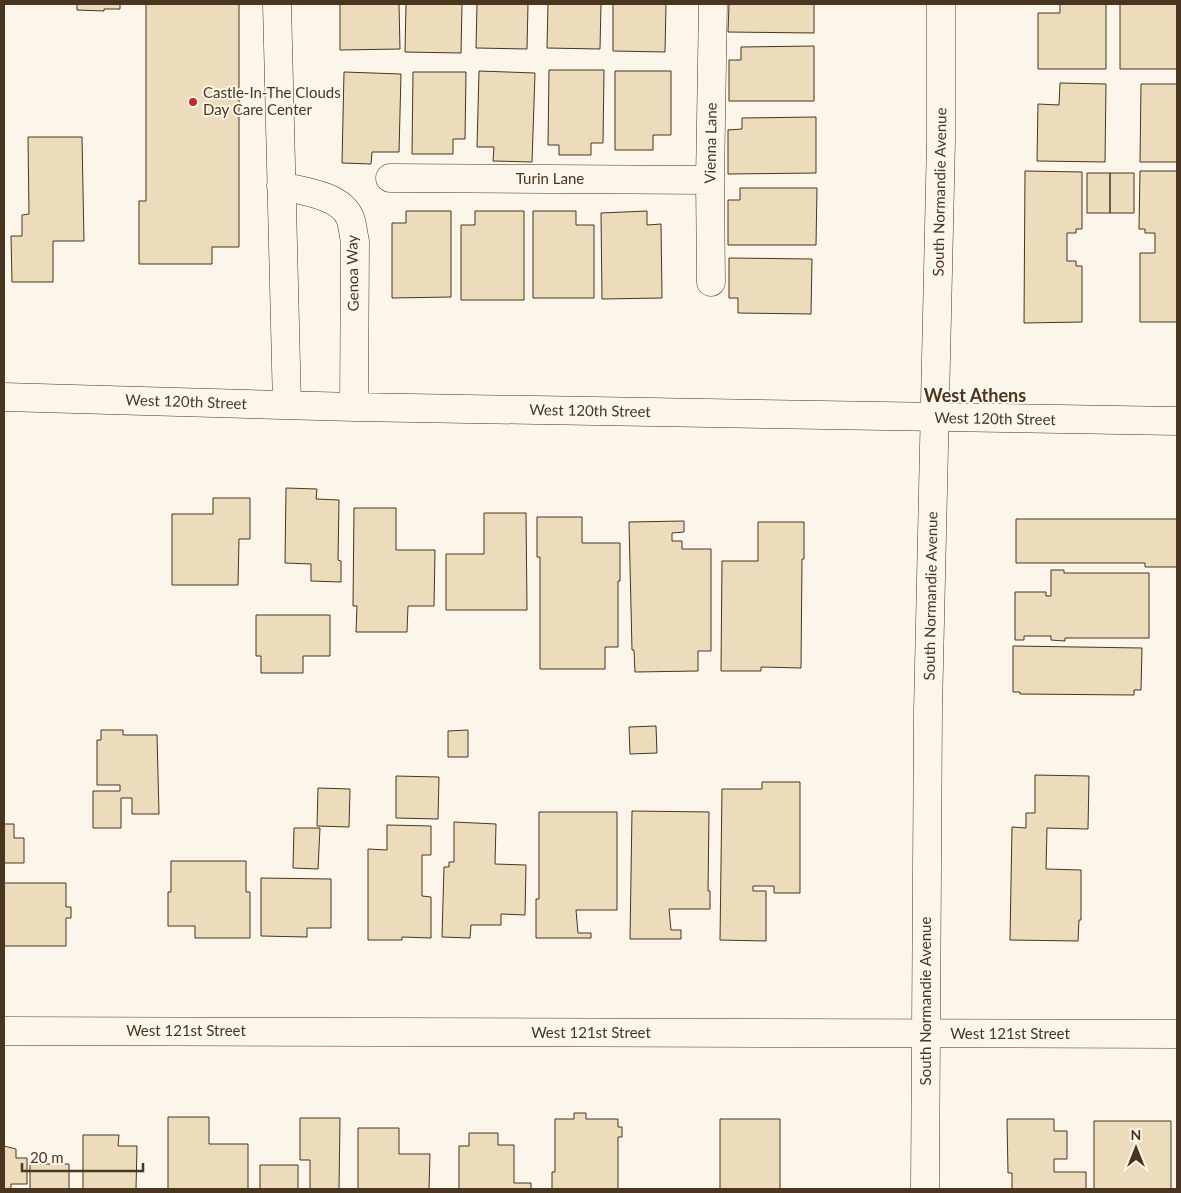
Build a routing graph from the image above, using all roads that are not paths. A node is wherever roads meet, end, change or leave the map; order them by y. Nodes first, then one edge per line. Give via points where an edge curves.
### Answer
1 (277, 4) edge
2 (714, 4) edge
3 (942, 4) edge
4 (390, 178) dead end
5 (710, 180) junction
6 (282, 186) junction
7 (711, 282) dead end
8 (4, 397) edge
9 (286, 405) junction
10 (354, 407) junction
11 (935, 418) junction
12 (1177, 421) edge
13 (4, 1031) edge
14 (1177, 1034) edge
15 (926, 1035) junction
16 (925, 1189) edge

1 - 6 street
2 - 5 street, Vienna Lane
3 - 11 street, South Normandie Avenue
4 - 5 street, Turin Lane
5 - 7 street, Vienna Lane
6 - 9 street
6 - 10 street, Genoa Way via 338,204 350,217 355,241
8 - 9 street, West 120th Street
9 - 10 street, West 120th Street
10 - 11 street, West 120th Street
11 - 12 street, West 120th Street
11 - 15 street, South Normandie Avenue
13 - 15 street, West 121st Street
14 - 15 street, West 121st Street
15 - 16 street, South Normandie Avenue

